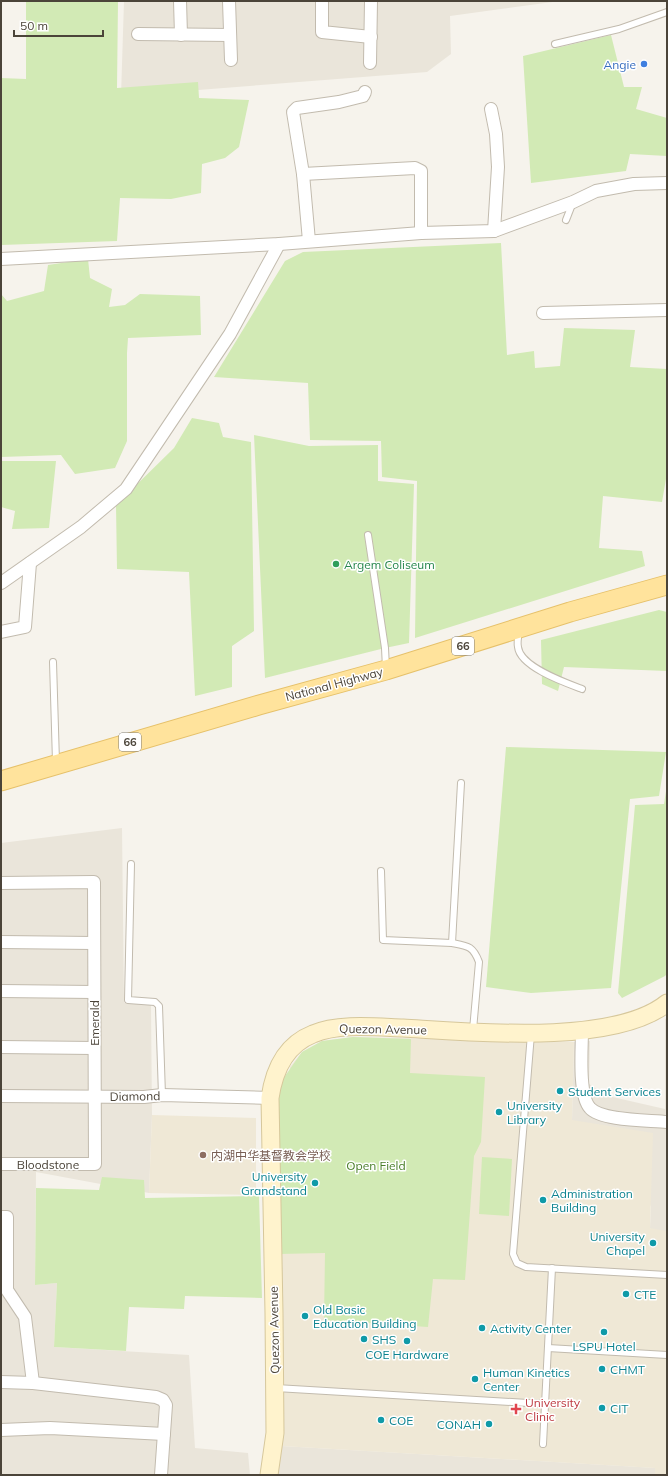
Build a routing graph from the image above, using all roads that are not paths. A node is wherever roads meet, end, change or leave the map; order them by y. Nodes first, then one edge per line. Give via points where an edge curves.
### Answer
1 (180, 1) edge
2 (229, 1) edge
3 (322, 1) edge
4 (371, 1) edge
5 (667, 12) edge
6 (138, 34) dead end
7 (181, 34) junction
8 (230, 35) junction
9 (371, 37) junction
10 (554, 44) dead end
11 (231, 60) dead end
12 (370, 63) dead end
13 (365, 92) dead end
14 (491, 108) dead end
15 (303, 174) junction
16 (667, 183) edge
17 (573, 202) junction
18 (566, 220) dead end
19 (494, 231) junction
20 (422, 233) junction
21 (308, 241) junction
22 (279, 244) junction
23 (1, 259) edge
24 (667, 310) edge
25 (543, 313) dead end
26 (368, 534) dead end
27 (30, 563) junction
28 (1, 584) edge
29 (667, 585) edge
30 (648, 590) junction
31 (667, 590) edge
32 (519, 628) junction
33 (1, 632) edge
34 (53, 662) dead end
35 (386, 670) junction
36 (582, 689) dead end
37 (56, 764) junction
38 (1, 781) edge
39 (461, 783) dead end
40 (131, 864) dead end
41 (381, 871) dead end
42 (1, 883) edge
43 (1, 942) edge
44 (452, 942) junction
45 (93, 943) junction
46 (1, 991) edge
47 (94, 992) junction
48 (667, 1003) edge
49 (582, 1030) junction
50 (473, 1032) junction
51 (531, 1033) junction
52 (1, 1047) edge
53 (94, 1048) junction
54 (162, 1095) junction
55 (1, 1096) edge
56 (94, 1097) junction
57 (270, 1098) junction
58 (667, 1122) edge
59 (1, 1164) edge
60 (94, 1164) joint
61 (1, 1217) edge
62 (552, 1268) junction
63 (667, 1275) edge
64 (548, 1348) junction
65 (667, 1354) edge
66 (1, 1382) edge
67 (33, 1382) junction
68 (275, 1388) junction
69 (544, 1404) junction
70 (1, 1430) edge
71 (164, 1434) junction
72 (543, 1444) dead end
73 (161, 1475) edge
74 (269, 1475) edge

1 - 7 street
2 - 8 street
3 - 9 street via 322,32
4 - 9 street
5 - 10 lane via 619,29
6 - 7 street
7 - 8 street
8 - 11 street
9 - 12 street
13 - 15 street via 363,96 297,108 293,112
14 - 19 street via 498,167
15 - 20 street via 415,168 421,171
15 - 21 street
16 - 17 street via 634,184 596,191
17 - 18 lane
17 - 19 street
19 - 20 street
20 - 21 street
21 - 22 street
22 - 23 street
22 - 27 street via 230,334 126,488 82,527
24 - 25 street
26 - 35 lane
27 - 28 street
27 - 33 street via 25,627
29 - 30 main road, National Highway / 66
30 - 31 main road
30 - 32 main road, National Highway / 66
32 - 35 main road, National Highway / 66
32 - 36 lane via 518,649 524,660 554,679
34 - 37 lane
35 - 37 main road, National Highway / 66
37 - 38 main road, National Highway / 66
39 - 44 lane
40 - 54 lane via 128,1000 156,1002 159,1006
41 - 44 lane via 383,940
42 - 45 street, Emerald via 94,882
43 - 45 street
44 - 50 lane via 466,945 475,952 479,962
45 - 47 street, Emerald
46 - 47 street
47 - 53 street, Emerald
48 - 49 main road, Quezon Avenue via 634,1020
49 - 51 main road, Quezon Avenue
49 - 58 street via 582,1085 590,1109 604,1117
50 - 51 main road, Quezon Avenue
50 - 57 main road, Quezon Avenue via 347,1027 312,1034 296,1043 282,1058 276,1070
51 - 62 lane via 513,1254 517,1263 526,1267
52 - 53 street
53 - 56 street, Emerald
54 - 56 street, Diamond
54 - 57 street, Diamond
55 - 56 street, Diamond
56 - 60 street, Emerald
57 - 68 main road, Quezon Avenue
59 - 60 street, Bloodstone
61 - 67 street via 7,1217 8,1290 26,1317
62 - 63 lane
62 - 64 lane
64 - 65 lane
64 - 69 lane
66 - 67 street
67 - 71 street via 156,1397 166,1406
68 - 69 lane
68 - 74 main road, Quezon Avenue via 275,1433
69 - 72 lane
70 - 71 street via 50,1428
71 - 73 street

